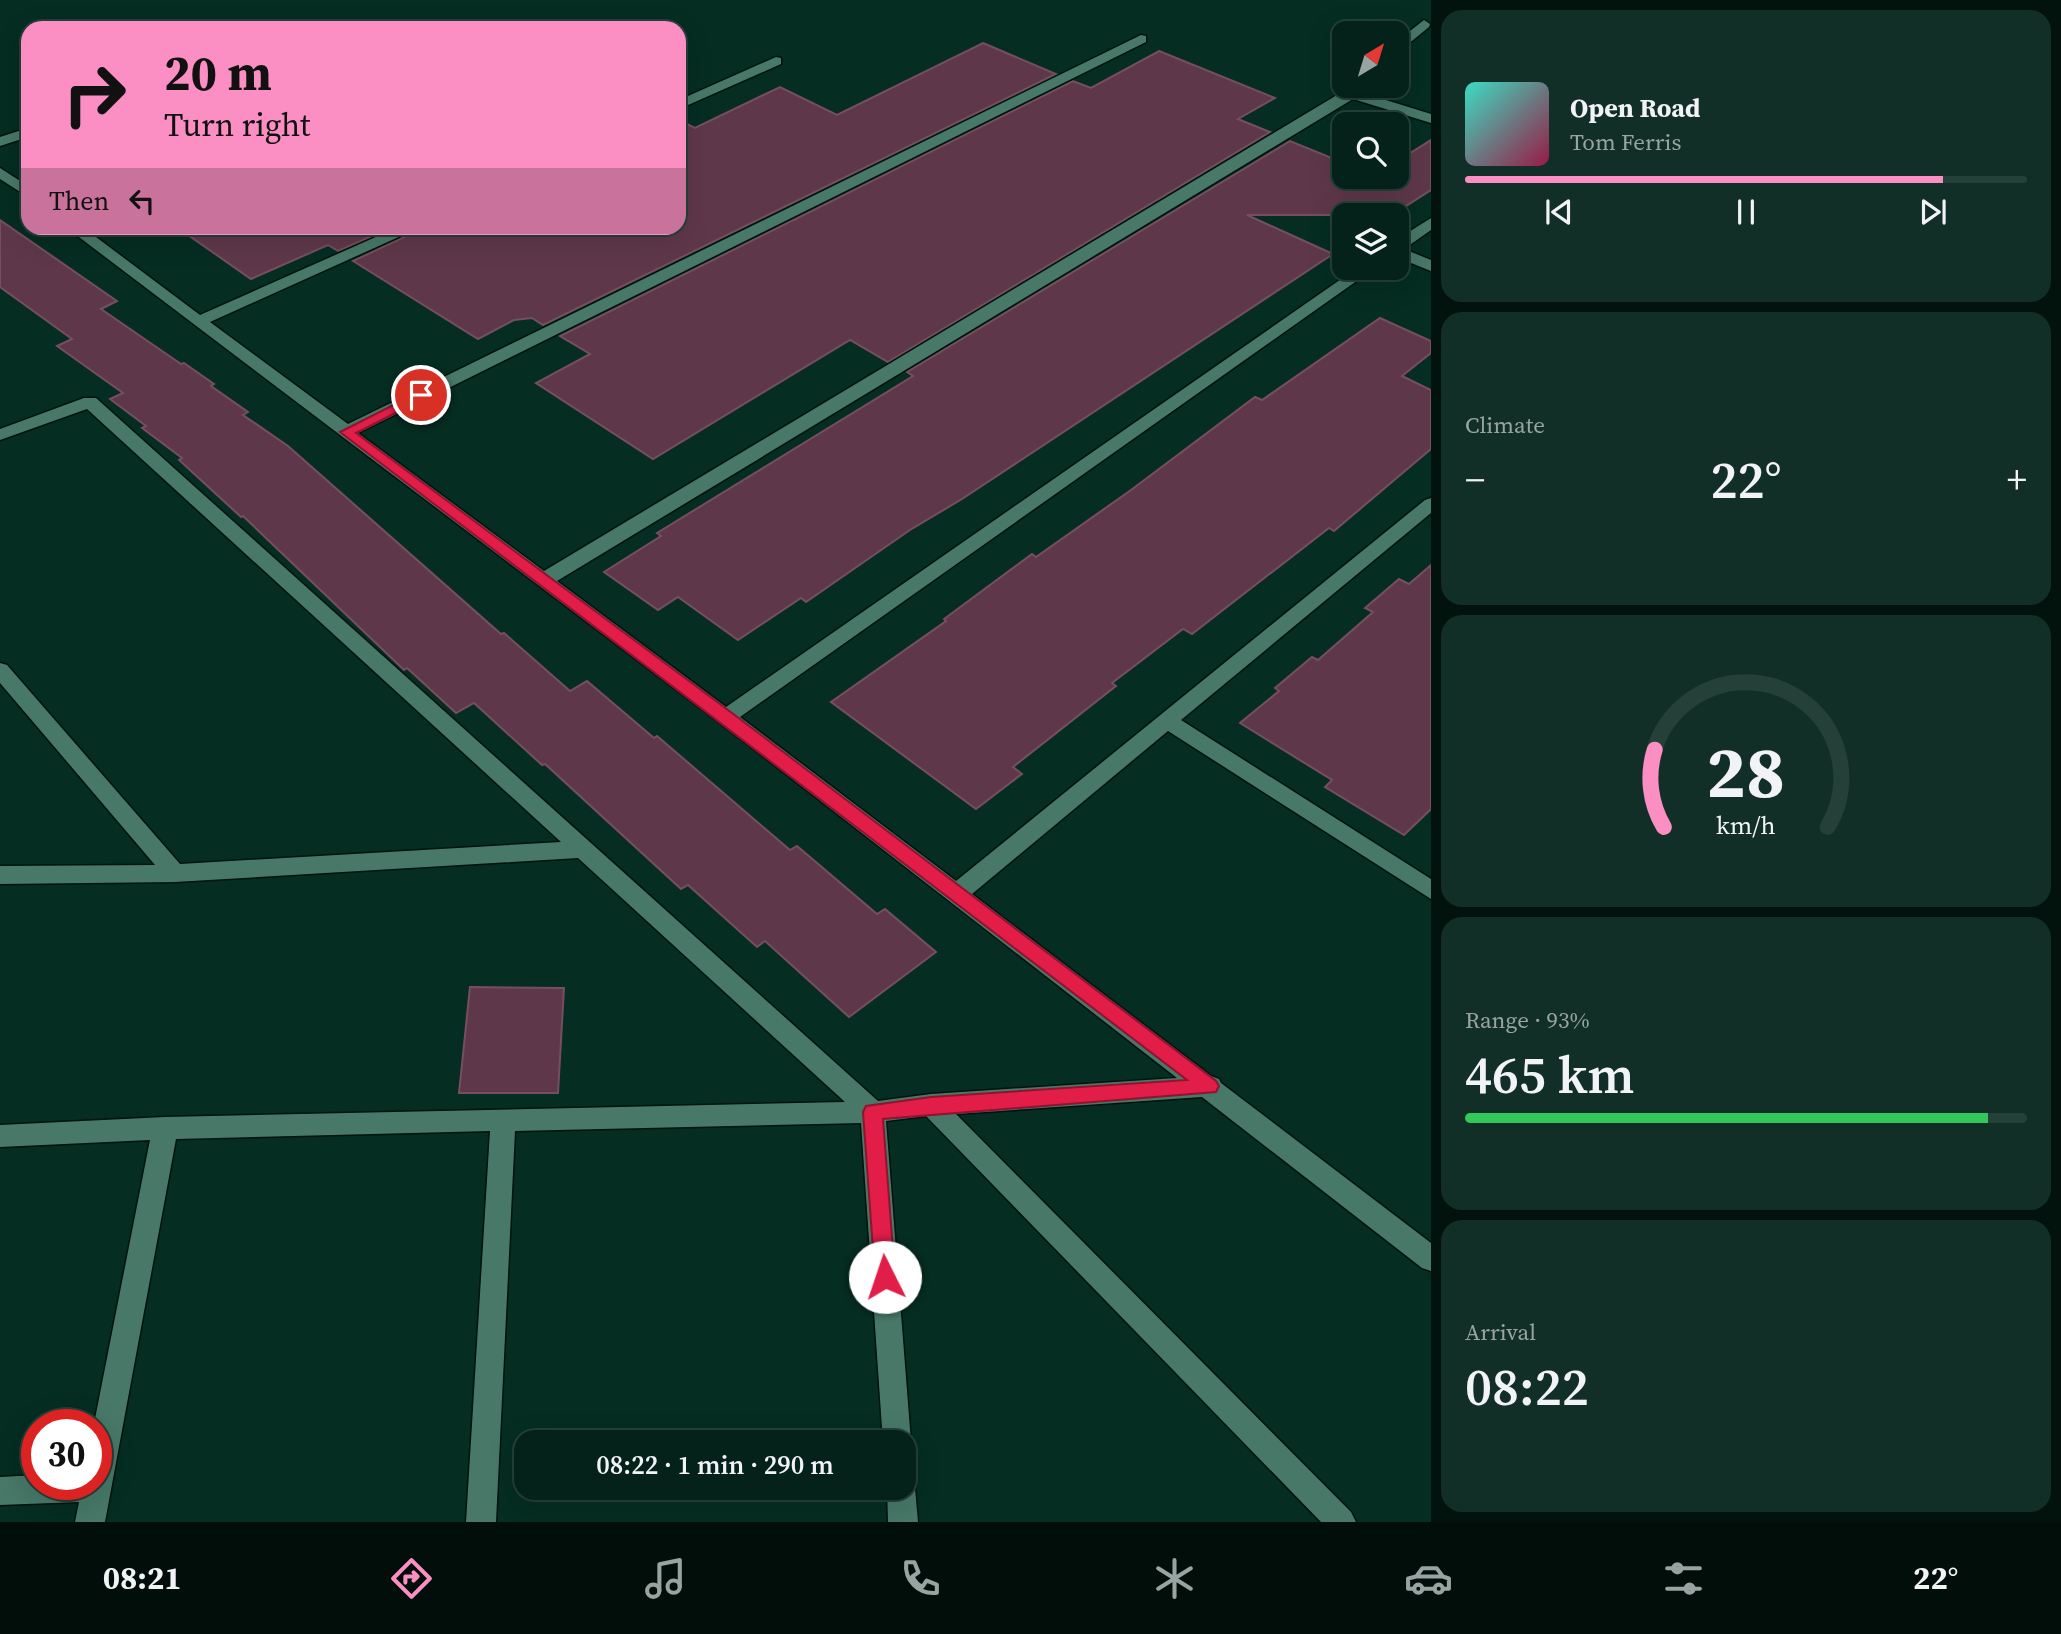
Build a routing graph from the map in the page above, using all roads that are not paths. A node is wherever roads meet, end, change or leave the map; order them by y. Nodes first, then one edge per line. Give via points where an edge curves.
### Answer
1 (1424, 24) dead end
2 (1409, 38) edge
3 (1141, 39) dead end
4 (776, 61) dead end
5 (1342, 98) edge
6 (1376, 98) edge
7 (686, 102) edge
8 (1431, 119) edge
9 (21, 134) edge
10 (0, 142) edge
11 (0, 172) edge
12 (21, 188) edge
13 (1431, 223) edge
14 (83, 235) edge
15 (391, 235) edge
16 (1409, 239) edge
17 (1409, 255) edge
18 (1431, 266) edge
19 (1350, 280) edge
20 (199, 321) junction
21 (346, 432) junction
22 (0, 435) edge
23 (1431, 504) edge
24 (544, 580) junction
25 (0, 670) edge
26 (726, 717) junction
27 (1167, 721) junction
28 (581, 849) junction
29 (175, 873) junction
30 (0, 875) edge
31 (1431, 890) edge
32 (956, 894) junction
33 (1210, 1086) junction
34 (931, 1105) junction
35 (873, 1112) junction
36 (503, 1120) junction
37 (165, 1128) junction
38 (0, 1136) edge
39 (1431, 1259) edge
40 (112, 1409) edge
41 (896, 1430) edge
42 (21, 1490) edge
43 (0, 1491) edge
44 (95, 1500) edge
45 (902, 1500) edge
46 (90, 1522) edge
47 (481, 1522) edge
48 (903, 1522) edge
49 (1341, 1522) edge

1 - 2 street
3 - 21 street
4 - 7 street
5 - 24 street
6 - 8 street
9 - 10 street
11 - 12 street
13 - 16 street
14 - 20 street
15 - 20 street
17 - 18 street
19 - 26 street
20 - 21 street
21 - 24 street
22 - 28 street via 90,402
23 - 27 street
24 - 26 street
25 - 29 street
26 - 32 street
27 - 31 street
27 - 32 street
28 - 29 street
28 - 35 street
29 - 30 street
32 - 33 street
33 - 34 street
33 - 39 street
34 - 35 street
34 - 49 street
35 - 36 street
35 - 41 street
36 - 37 street
36 - 47 street
37 - 38 street
37 - 40 street
42 - 43 street
44 - 46 street
45 - 48 street

